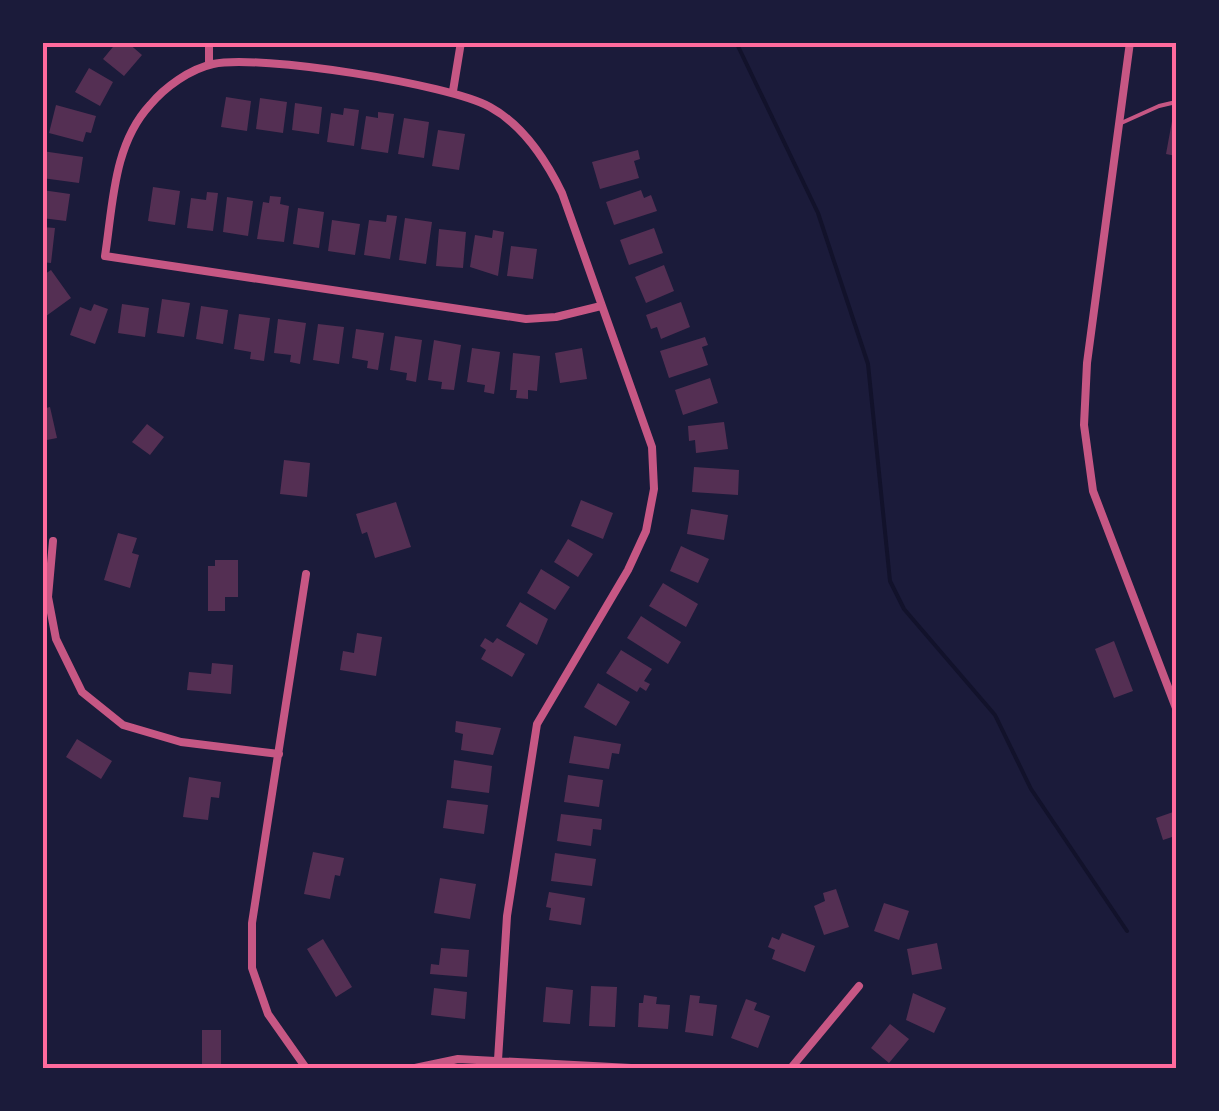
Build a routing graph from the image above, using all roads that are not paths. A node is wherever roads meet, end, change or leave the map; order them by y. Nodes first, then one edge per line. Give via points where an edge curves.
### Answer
1 (208, 42) edge
2 (460, 42) edge
3 (1130, 42) edge
4 (1138, 42) edge
5 (1147, 42) edge
6 (209, 64) junction
7 (453, 91) junction
8 (1176, 102) edge
9 (1119, 124) junction
10 (601, 306) junction
11 (54, 541) dead end
12 (306, 574) dead end
13 (1176, 708) edge
14 (278, 754) junction
15 (859, 986) dead end
16 (498, 1060) junction
17 (306, 1068) edge
18 (415, 1068) edge
19 (631, 1068) edge
20 (791, 1068) edge

1 - 6 street
2 - 7 street
3 - 9 street
4 - 5 lane
6 - 7 street via 260,61
6 - 10 street via 168,87 131,130 106,256 526,320
7 - 10 street via 492,108 544,154
8 - 9 lane
9 - 13 street via 1084,425 1093,491
10 - 16 street via 652,447 652,511 628,570 537,724 507,916
11 - 14 street via 48,597 56,639 82,692 122,725 181,742
12 - 14 street
14 - 17 street via 252,923 252,968 268,1014
15 - 20 street
16 - 18 street via 458,1058
16 - 19 street

